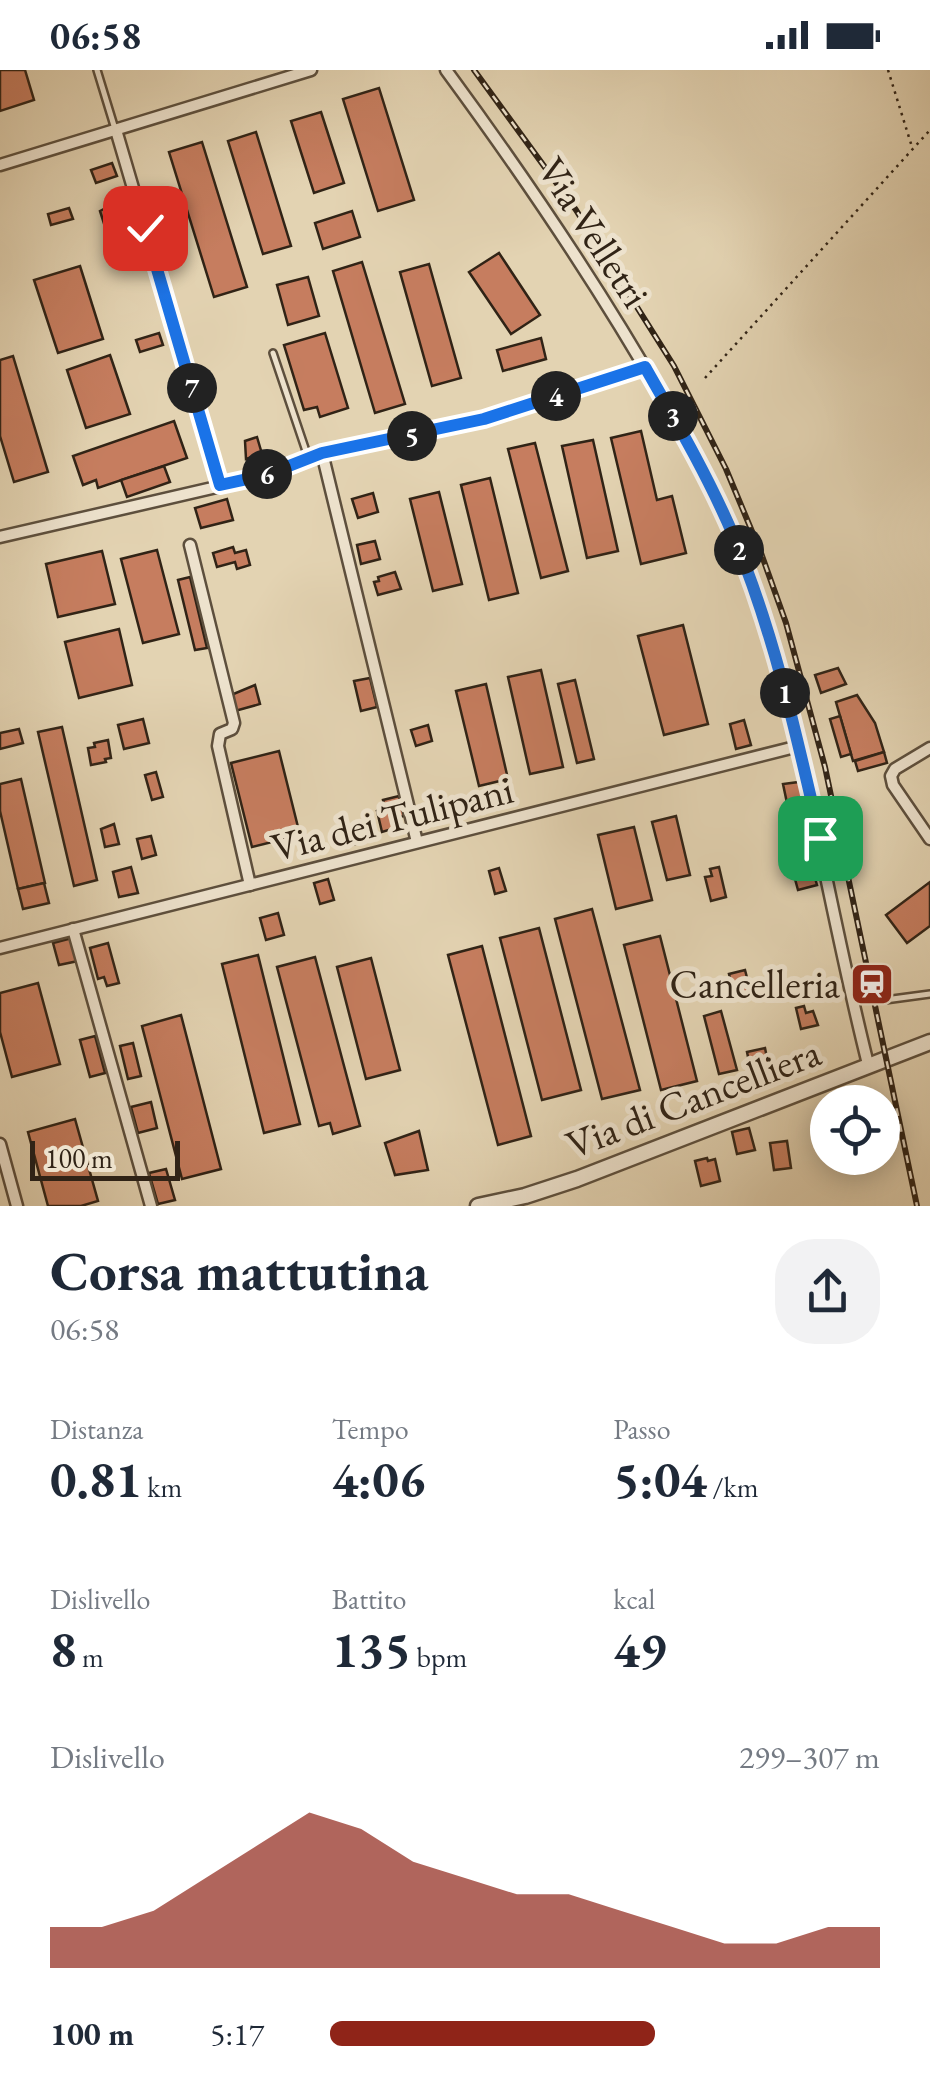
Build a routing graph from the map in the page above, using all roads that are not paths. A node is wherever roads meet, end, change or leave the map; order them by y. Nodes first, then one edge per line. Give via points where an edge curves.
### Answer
1 (97, 70) edge
2 (311, 70) edge
3 (446, 70) edge
4 (116, 130) junction
5 (0, 166) edge
6 (273, 353) dead end
7 (645, 367) junction
8 (308, 457) junction
9 (324, 461) dead end
10 (220, 485) junction
11 (0, 536) edge
12 (190, 545) dead end
13 (799, 746) junction
14 (930, 748) edge
15 (930, 839) edge
16 (417, 842) junction
17 (250, 885) junction
18 (73, 928) junction
19 (0, 948) edge
20 (930, 994) edge
21 (885, 1000) dead end
22 (930, 1042) edge
23 (868, 1064) junction
24 (0, 1144) edge
25 (17, 1206) edge
26 (151, 1206) edge
27 (478, 1206) edge

1 - 4 lane
2 - 4 street
3 - 7 street, Via Velletri via 584,266
4 - 5 street
4 - 10 street
6 - 8 lane
7 - 8 street via 484,419
7 - 13 street, Via Velletri via 734,536
8 - 10 street
9 - 16 street
10 - 11 street
12 - 17 street via 234,723 220,734 218,746
13 - 16 street, Via dei Tulipani
13 - 23 street, Via Velletri
14 - 15 street via 891,776
16 - 17 street, Via dei Tulipani via 309,864
17 - 18 street, Via dei Tulipani
18 - 19 street, Via dei Tulipani
18 - 26 street
20 - 21 lane
22 - 23 street, Via di Cancelliera
23 - 27 street, Via di Cancelliera via 561,1185
24 - 25 street

